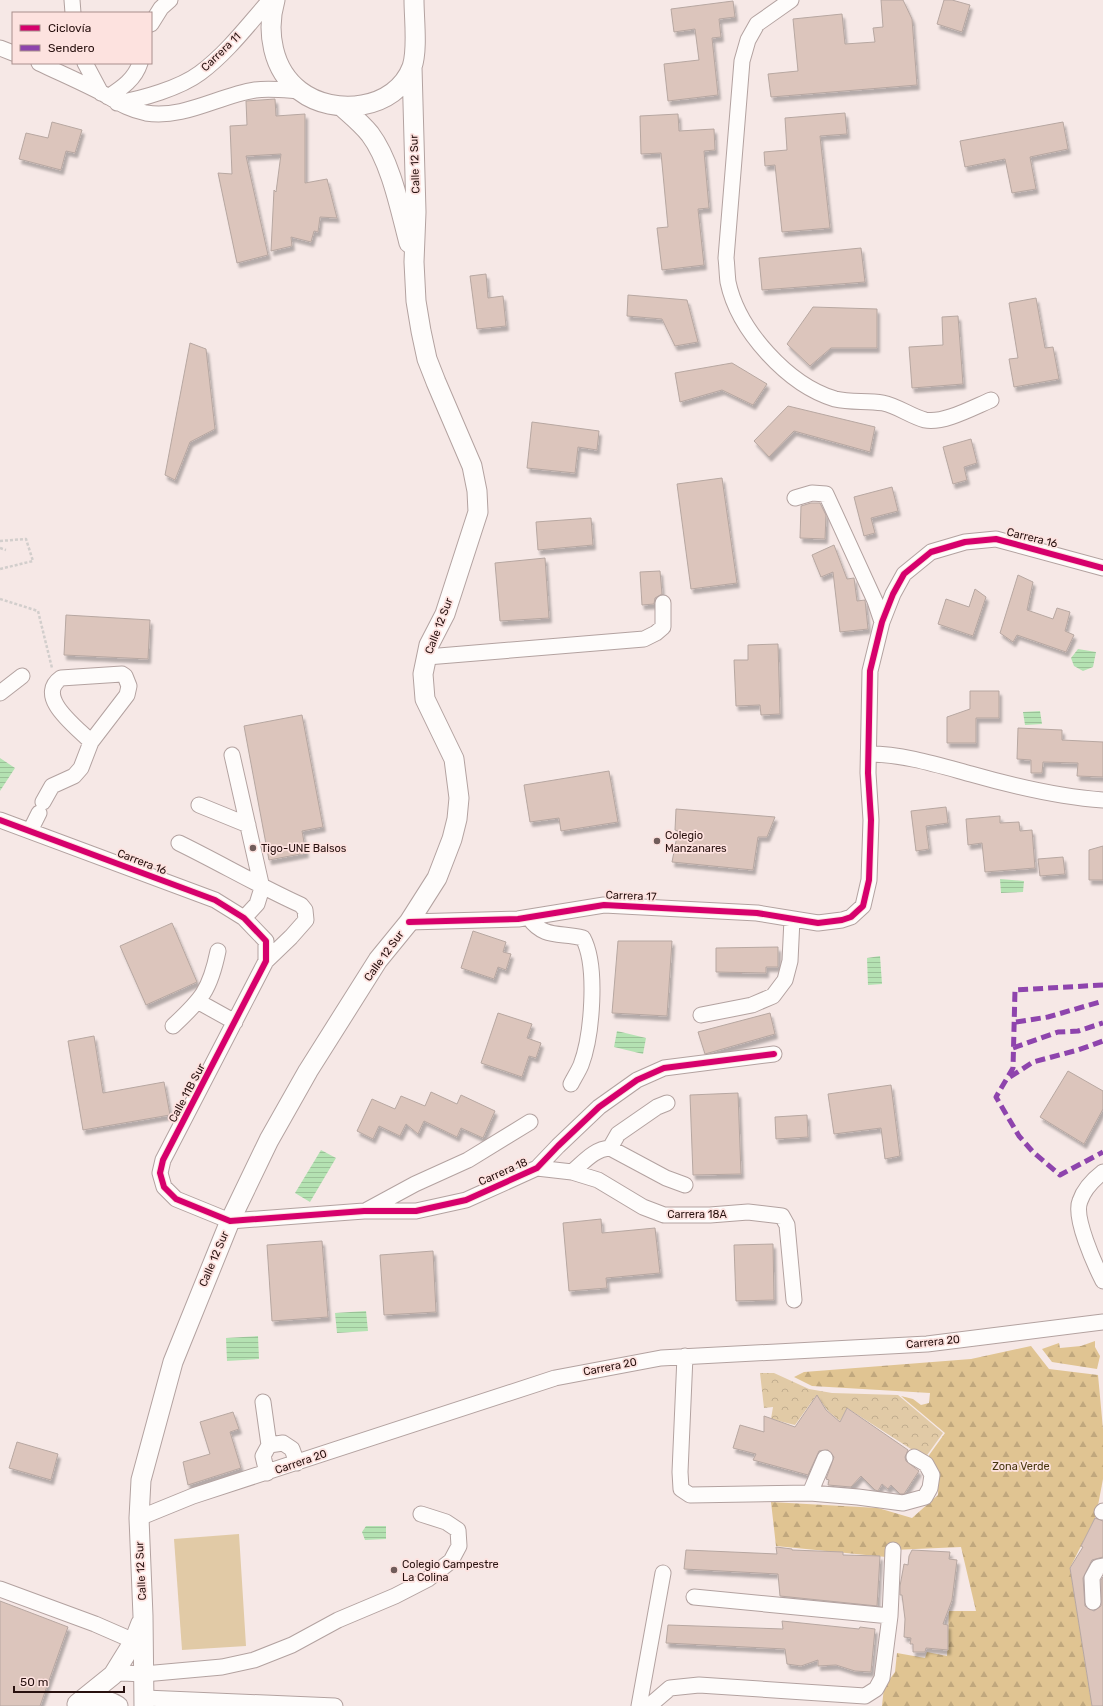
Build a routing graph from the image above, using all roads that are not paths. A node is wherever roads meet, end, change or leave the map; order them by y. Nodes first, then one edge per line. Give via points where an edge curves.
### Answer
1 (72, 0) edge
2 (170, 0) edge
3 (270, 0) edge
4 (275, 0) edge
5 (414, 0) edge
6 (791, 0) edge
7 (73, 12) edge
8 (152, 22) edge
9 (0, 48) edge
10 (12, 52) edge
11 (41, 64) edge
12 (86, 64) edge
13 (140, 64) edge
14 (412, 67) junction
15 (300, 91) junction
16 (109, 98) junction
17 (341, 106) junction
18 (414, 262) junction
19 (991, 400) dead end
20 (795, 498) dead end
21 (1103, 568) edge
22 (663, 603) dead end
23 (882, 622) junction
24 (427, 657) junction
25 (22, 676) dead end
26 (0, 694) edge
27 (92, 742) junction
28 (869, 754) junction
29 (232, 755) dead end
30 (1103, 800) edge
31 (199, 805) dead end
32 (0, 820) edge
33 (248, 825) junction
34 (30, 831) junction
35 (179, 842) dead end
36 (262, 888) junction
37 (244, 918) junction
38 (529, 918) junction
39 (792, 919) junction
40 (409, 922) junction
41 (266, 940) joint
42 (218, 951) dead end
43 (266, 961) junction
44 (199, 1002) junction
45 (701, 1015) dead end
46 (235, 1022) junction
47 (173, 1026) dead end
48 (774, 1054) dead end
49 (571, 1084) dead end
50 (668, 1103) dead end
51 (530, 1122) dead end
52 (610, 1148) junction
53 (537, 1168) junction
54 (572, 1172) junction
55 (1103, 1172) edge
56 (685, 1185) dead end
57 (364, 1211) junction
58 (230, 1221) junction
59 (1103, 1280) edge
60 (794, 1300) dead end
61 (1103, 1322) edge
62 (686, 1356) junction
63 (263, 1402) dead end
64 (269, 1444) junction
65 (914, 1457) dead end
66 (825, 1458) dead end
67 (297, 1463) junction
68 (267, 1473) junction
69 (872, 1487) dead end
70 (810, 1493) junction
71 (858, 1497) junction
72 (420, 1514) dead end
73 (139, 1518) junction
74 (893, 1550) dead end
75 (1103, 1566) edge
76 (663, 1572) dead end
77 (0, 1589) edge
78 (694, 1597) dead end
79 (1096, 1599) edge
80 (143, 1616) junction
81 (890, 1616) junction
82 (134, 1641) junction
83 (144, 1674) junction
84 (113, 1675) junction
85 (825, 1700) edge
86 (145, 1702) edge
87 (76, 1705) edge
88 (118, 1706) edge
89 (334, 1706) edge
90 (639, 1706) edge
91 (649, 1706) edge

1 - 7 street
2 - 8 street via 161,8
3 - 16 street, Carrera 11 via 232,44 199,74 143,98
4 - 15 main road via 270,36 273,47 281,68
5 - 14 main road, Calle 12 Sur
6 - 19 street via 757,24 748,40 742,61 726,258 728,283 738,308 750,331 767,353 786,371 807,387 834,398 854,403 882,403 926,420 942,420
9 - 10 street
11 - 16 street
12 - 16 street
13 - 16 street via 138,71 126,85
14 - 17 main road via 398,88 384,98 358,106
14 - 18 main road, Calle 12 Sur via 416,212
15 - 16 street via 255,90 184,111 164,114 126,108
15 - 17 main road via 320,101
17 - 18 main road, Calle 12 Sur via 371,135 378,149 394,188
18 - 24 main road, Calle 12 Sur via 416,301 427,359 472,466 478,491 478,512
20 - 23 street via 812,493 826,494 876,601
21 - 23 street, Carrera 16 via 996,539 965,542 931,552 904,574
22 - 24 street via 663,627 656,634 644,639
23 - 28 street via 870,671
24 - 40 main road, Calle 12 Sur via 423,674 425,699 454,759 459,798 452,839 437,878
25 - 26 street
27 - 27 street via 54,705 52,693 56,682 61,678 122,674 127,678 128,695
27 - 34 street via 81,768 74,776 52,786
28 - 30 street via 941,765 1015,785
28 - 39 street, Carrera 17 via 869,880 863,906 851,917 842,920 818,923
29 - 33 street
31 - 33 street
32 - 34 street, Carrera 16
33 - 36 street
34 - 37 street, Carrera 16 via 215,900
35 - 36 street via 238,872
36 - 37 street via 257,904
36 - 43 street via 301,906 307,915 306,920 291,937
37 - 41 street, Carrera 16
38 - 39 street, Carrera 17 via 604,905 718,910
38 - 40 street, Carrera 17
38 - 49 street via 536,928 547,933 583,938 588,947 592,985 590,1025 581,1065
39 - 45 street via 790,961 785,980 773,996 752,1005
40 - 58 main road, Calle 12 Sur via 378,960 308,1071 269,1140
41 - 43 street, Calle 11B Sur
42 - 44 street via 214,970
43 - 46 street, Calle 11B Sur
44 - 46 street
44 - 47 street
46 - 58 street, Calle 11B Sur via 163,1160 160,1173 164,1187 176,1199
48 - 53 street, Carrera 18 via 664,1068 637,1080 600,1107
50 - 52 street via 657,1107 618,1134
51 - 57 street via 468,1160
52 - 54 street via 601,1149 593,1154
52 - 56 street via 666,1178
53 - 54 street, Carrera 18A
53 - 57 street, Carrera 18 via 466,1200 416,1211
54 - 60 street, Carrera 18A via 598,1180 643,1207 664,1215 748,1212 782,1216 786,1225
55 - 59 street via 1093,1180 1079,1202 1080,1222
57 - 58 street, Carrera 18
58 - 73 main road, Calle 12 Sur via 173,1362 141,1480
61 - 62 street, Carrera 20 via 927,1344
62 - 67 street, Carrera 20 via 661,1358 555,1378
62 - 70 street via 681,1489 690,1495
63 - 64 street
64 - 67 street via 283,1443 292,1449
64 - 68 street via 263,1456
65 - 71 street via 926,1464 932,1475 930,1488 925,1497 903,1503
66 - 70 street
67 - 68 street, Carrera 20
68 - 73 street, Carrera 20 via 193,1496
69 - 71 street via 868,1493
70 - 71 street
72 - 83 street via 446,1522 458,1530 459,1546 451,1561 428,1579 338,1620 292,1645 254,1660 222,1667
73 - 80 main road, Calle 12 Sur
74 - 81 street
75 - 79 street via 1098,1566 1092,1578
76 - 90 street
77 - 82 street via 96,1624
78 - 81 street
80 - 82 main road, Calle 12 Sur
80 - 83 main road, Calle 12 Sur
81 - 85 street via 882,1678 876,1690 865,1696
82 - 83 street
82 - 84 main road, Calle 12 Sur
83 - 84 street via 134,1672
83 - 86 main road, Calle 12 Sur
84 - 87 main road, Calle 12 Sur
85 - 91 street via 699,1685 670,1688
86 - 89 street
87 - 88 main road via 88,1700 100,1700

